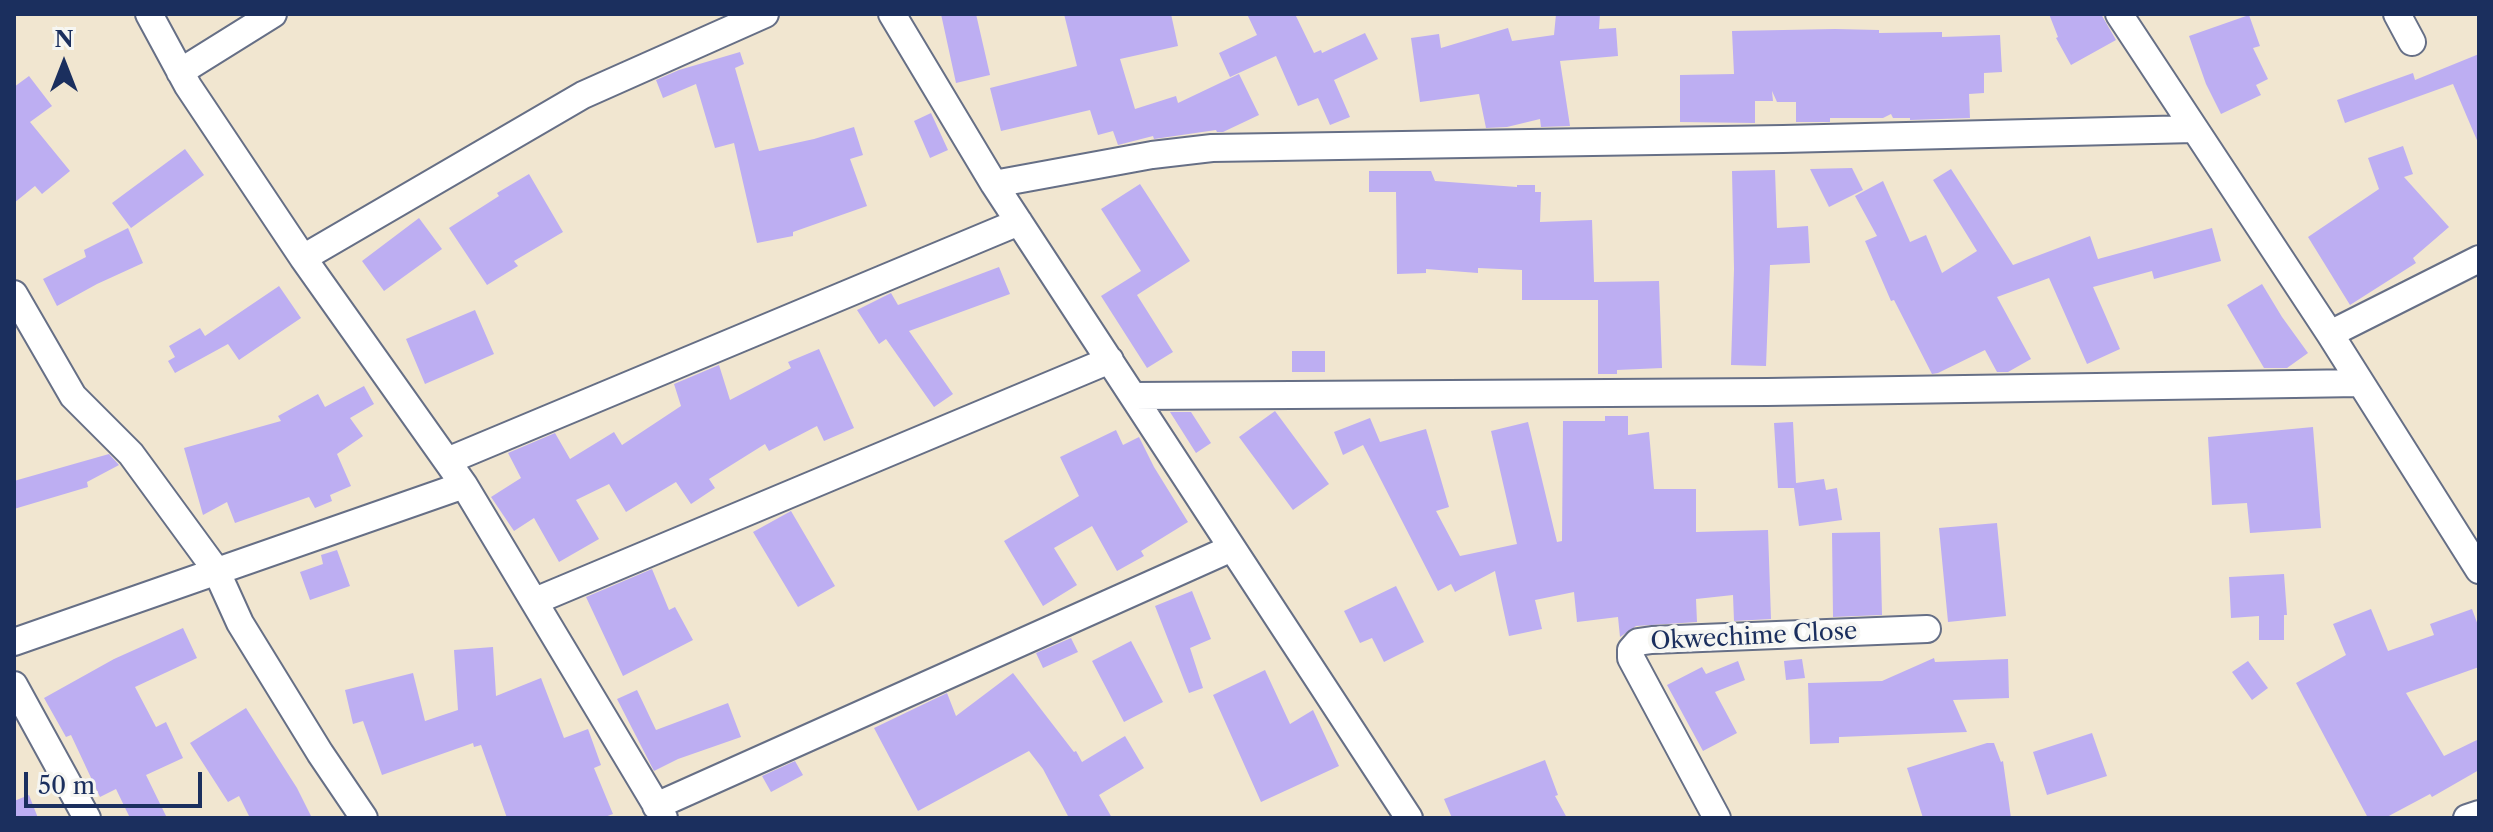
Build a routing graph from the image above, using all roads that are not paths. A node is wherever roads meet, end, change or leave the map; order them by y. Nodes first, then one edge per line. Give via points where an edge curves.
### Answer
1 (149, 14) edge
2 (273, 14) edge
3 (765, 14) edge
4 (892, 14) edge
5 (2119, 14) edge
6 (2397, 14) edge
7 (2412, 42) dead end
8 (180, 72) junction
9 (2194, 129) junction
10 (994, 184) junction
11 (1019, 222) junction
12 (303, 258) junction
13 (2479, 259) edge
14 (14, 294) edge
15 (2330, 334) junction
16 (1110, 360) junction
17 (2360, 383) junction
18 (1133, 396) junction
19 (447, 461) junction
20 (464, 485) junction
21 (1232, 548) junction
22 (216, 570) junction
23 (2479, 570) edge
24 (535, 601) junction
25 (1927, 629) dead end
26 (14, 642) edge
27 (14, 685) edge
28 (660, 812) edge
29 (2479, 814) edge
30 (87, 818) edge
31 (364, 818) edge
32 (1409, 818) edge
33 (1717, 818) edge
34 (2467, 818) edge

1 - 8 street
2 - 8 street
3 - 12 street via 583,95
4 - 10 street
5 - 9 street
6 - 7 street
8 - 12 street
9 - 10 street via 1212,148
9 - 15 street
10 - 11 street
11 - 16 street
11 - 19 street
12 - 19 street
13 - 15 street
14 - 22 street via 73,396 131,454
15 - 17 street
16 - 18 street
16 - 24 street
17 - 18 street
17 - 23 street
18 - 21 street
19 - 20 street
20 - 22 street
20 - 24 street
21 - 28 street
21 - 32 street
22 - 26 street
22 - 31 street via 240,623
24 - 28 street
25 - 33 street, Okwechime Close via 1638,642 1631,658
27 - 30 street
29 - 34 street

